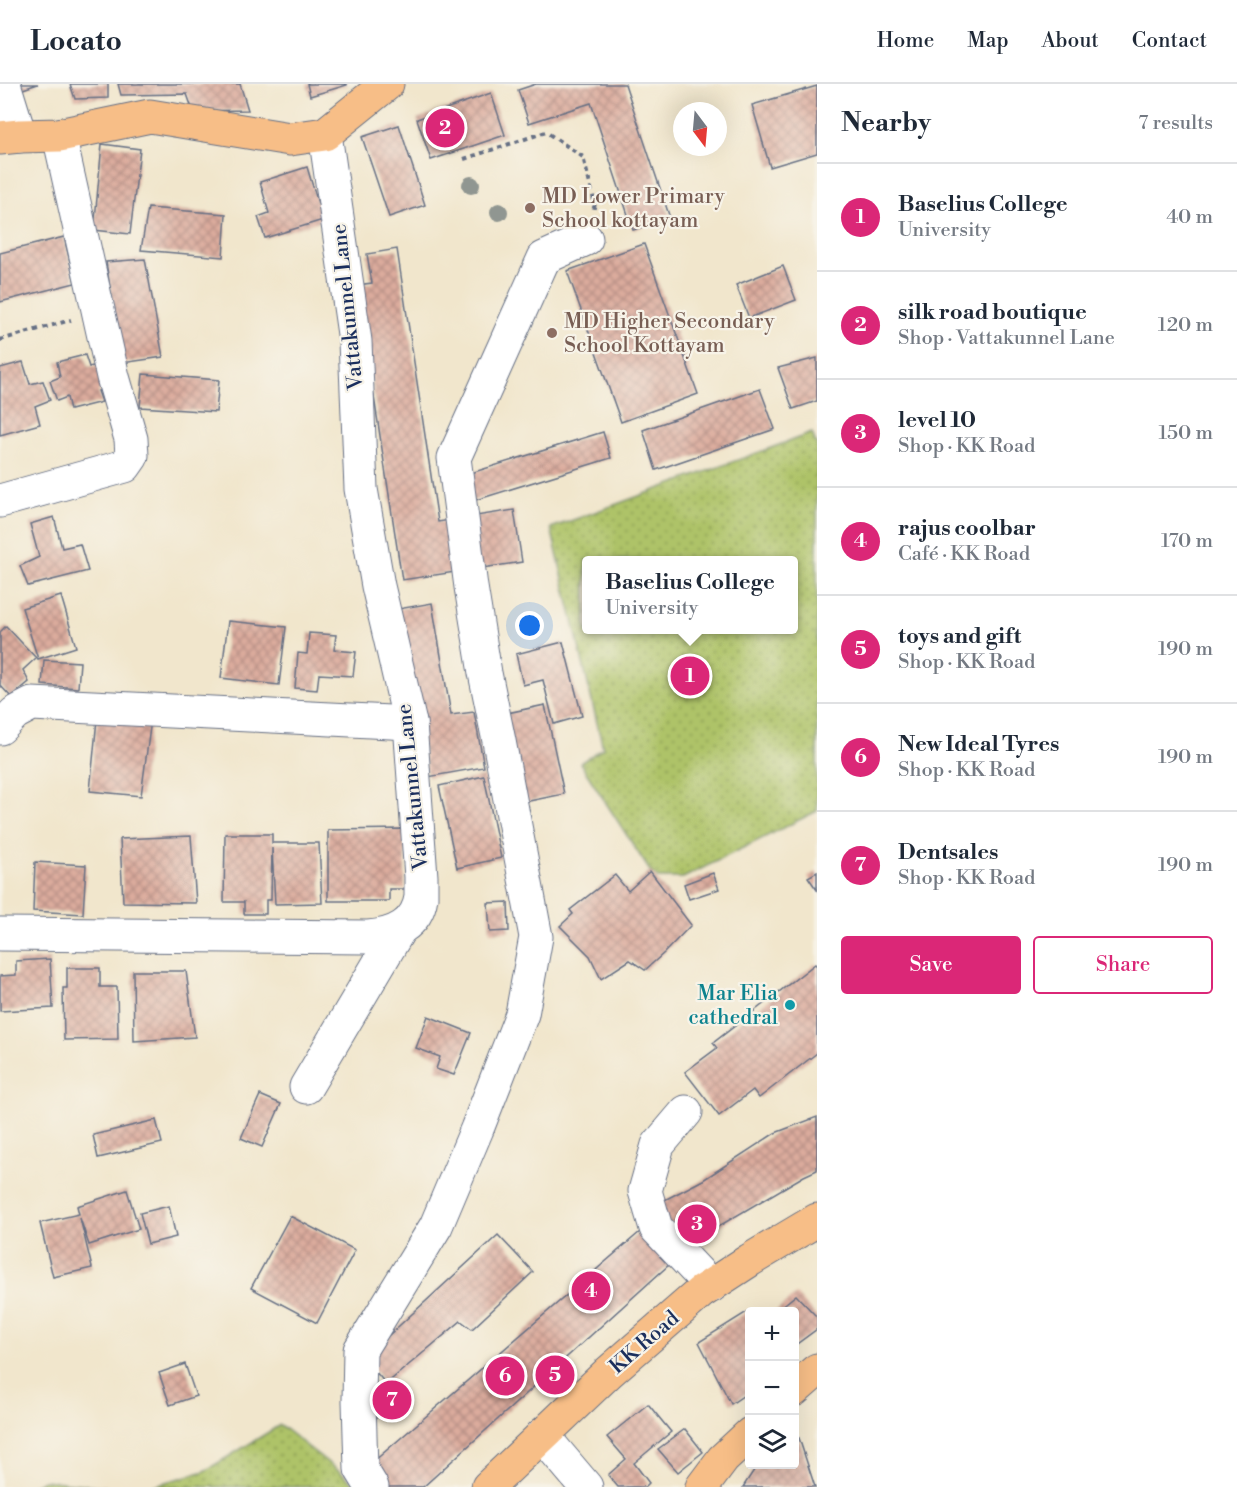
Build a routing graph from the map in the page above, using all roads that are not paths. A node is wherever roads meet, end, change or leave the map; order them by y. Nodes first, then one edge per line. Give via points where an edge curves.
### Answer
1 (4, 84) edge
2 (387, 84) edge
3 (325, 134) junction
4 (59, 135) junction
5 (10, 137) edge
6 (586, 239) road end
7 (0, 501) edge
8 (410, 723) junction
9 (0, 728) edge
10 (399, 930) junction
11 (0, 934) edge
12 (306, 1087) dead end
13 (686, 1112) dead end
14 (817, 1220) edge
15 (711, 1286) junction
16 (817, 1370) edge
17 (799, 1386) edge
18 (542, 1435) junction
19 (745, 1439) edge
20 (372, 1487) edge
21 (488, 1487) edge
22 (586, 1487) edge
23 (702, 1487) edge

1 - 5 street
2 - 3 main road
3 - 4 main road via 290,139 150,116
3 - 8 street, Vattakunnel Lane via 355,341 361,489 378,586
4 - 5 main road
4 - 7 street via 113,377 131,438 132,456 125,466
6 - 20 street via 544,258 454,458 485,673 536,937 522,1014 436,1226 360,1350 361,1468
8 - 9 street via 32,704
8 - 10 street, Vattakunnel Lane via 421,898 414,917
10 - 11 street via 368,937
10 - 12 street, Vattakunnel Lane
13 - 15 street via 658,1145 645,1191 656,1228
14 - 15 main road, KK Road
15 - 18 main road, KK Road
16 - 17 main road
18 - 21 main road, KK Road
18 - 22 street
19 - 23 main road

